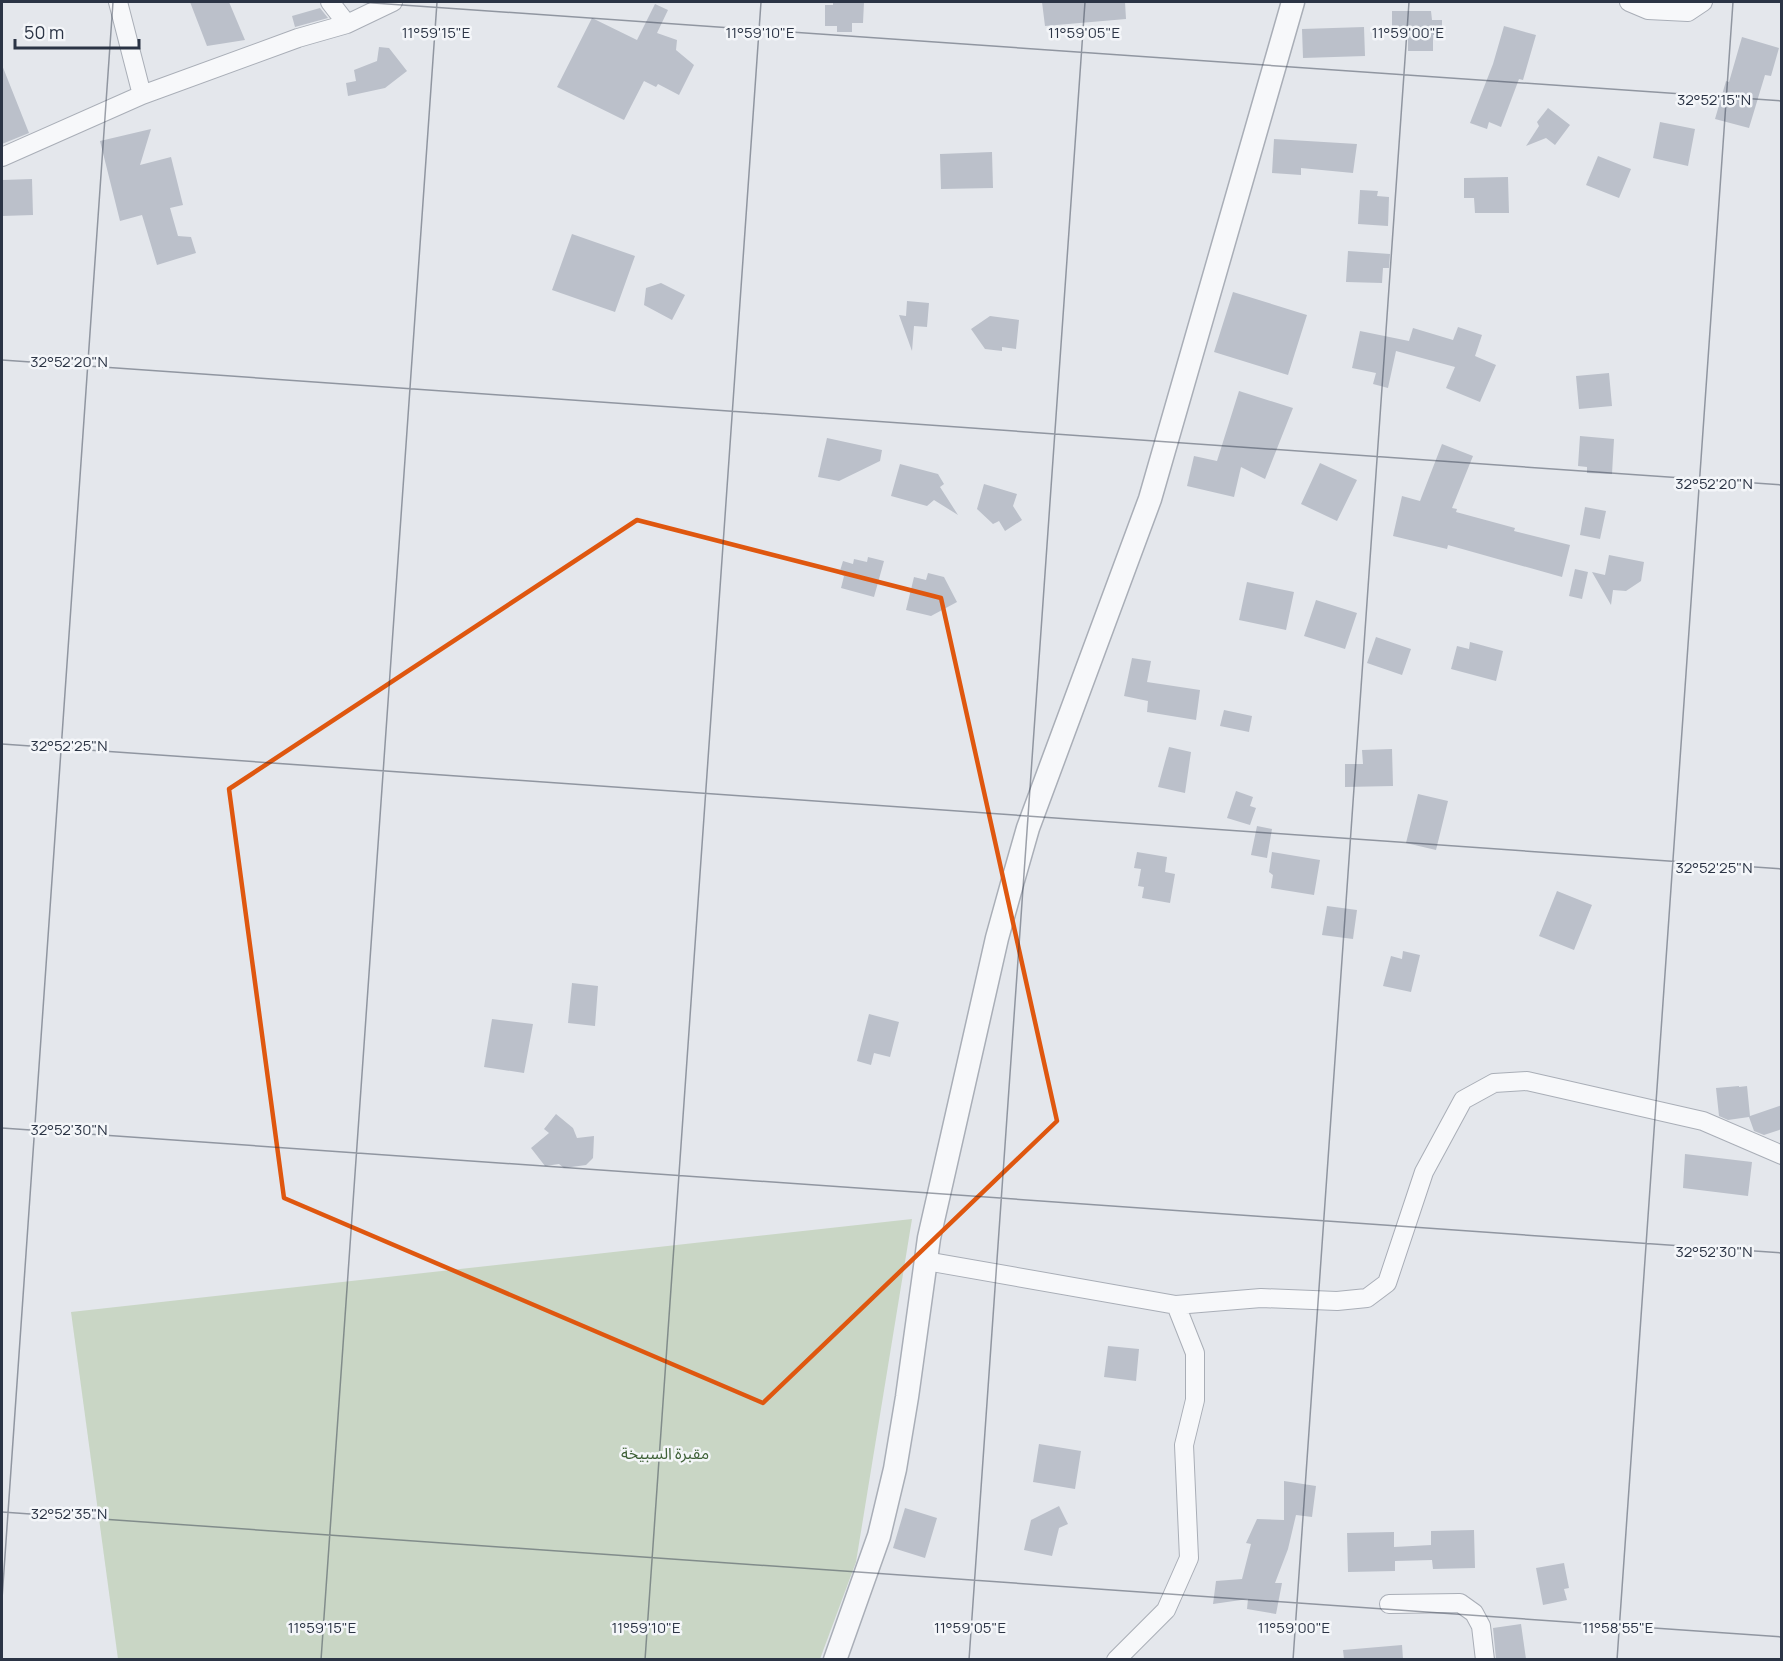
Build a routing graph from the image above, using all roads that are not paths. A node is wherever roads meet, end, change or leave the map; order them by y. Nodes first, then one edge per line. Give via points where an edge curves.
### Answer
1 (118, 2) edge
2 (330, 2) edge
3 (393, 2) edge
4 (1293, 2) edge
5 (1629, 2) edge
6 (1703, 2) edge
7 (347, 24) junction
8 (142, 95) junction
9 (2, 157) edge
10 (1782, 1155) edge
11 (926, 1261) junction
12 (1176, 1305) junction
13 (1389, 1604) dead end
14 (835, 1659) edge
15 (1116, 1659) edge
16 (1485, 1659) edge

1 - 8 street
2 - 7 street
3 - 7 street
4 - 11 street via 1150,499 1028,828 997,938
5 - 6 street via 1647,10 1688,12
7 - 8 street
8 - 9 street
10 - 12 street via 1704,1121 1527,1081 1494,1083 1463,1100 1424,1172 1387,1283 1367,1298 1260,1298
11 - 12 street
11 - 14 street via 895,1469 879,1536
12 - 15 street via 1195,1353 1195,1400 1184,1445 1189,1558 1166,1610
13 - 16 street via 1460,1603 1474,1613 1481,1626

